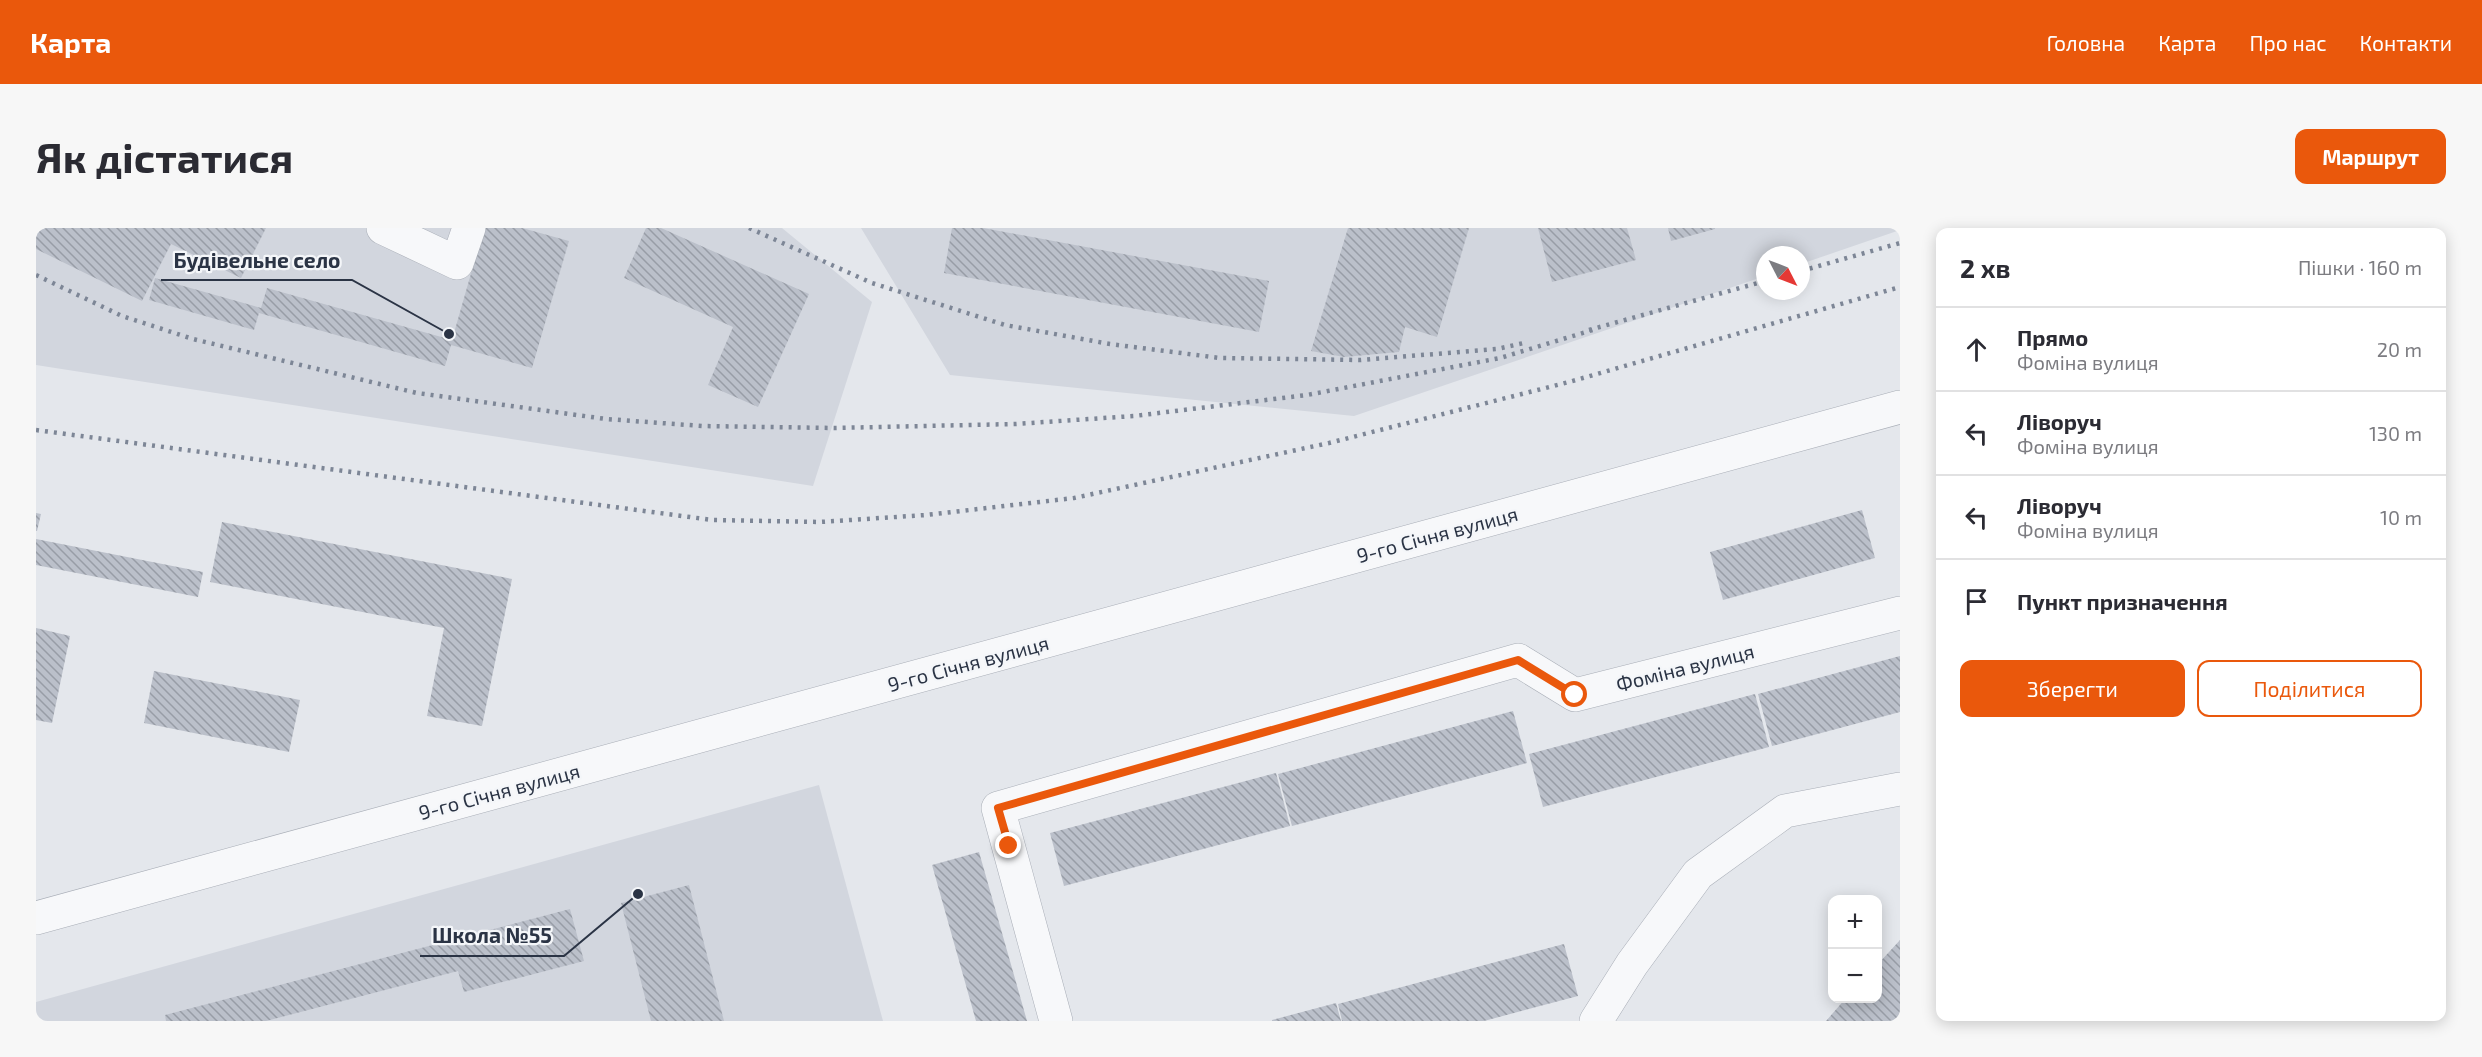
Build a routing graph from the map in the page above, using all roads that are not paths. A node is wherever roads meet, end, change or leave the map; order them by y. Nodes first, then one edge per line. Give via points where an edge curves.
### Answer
1 (383, 228) edge
2 (469, 228) edge
3 (1900, 407) edge
4 (1900, 613) edge
5 (1900, 789) edge
6 (36, 918) edge
7 (1056, 1021) edge
8 (1596, 1021) edge

1 - 2 street via 457,263
3 - 6 street, 9-го Січня вулиця
4 - 7 street, Фоміна вулиця via 1575,695 1518,660 998,808
5 - 8 street via 1785,811 1698,874

